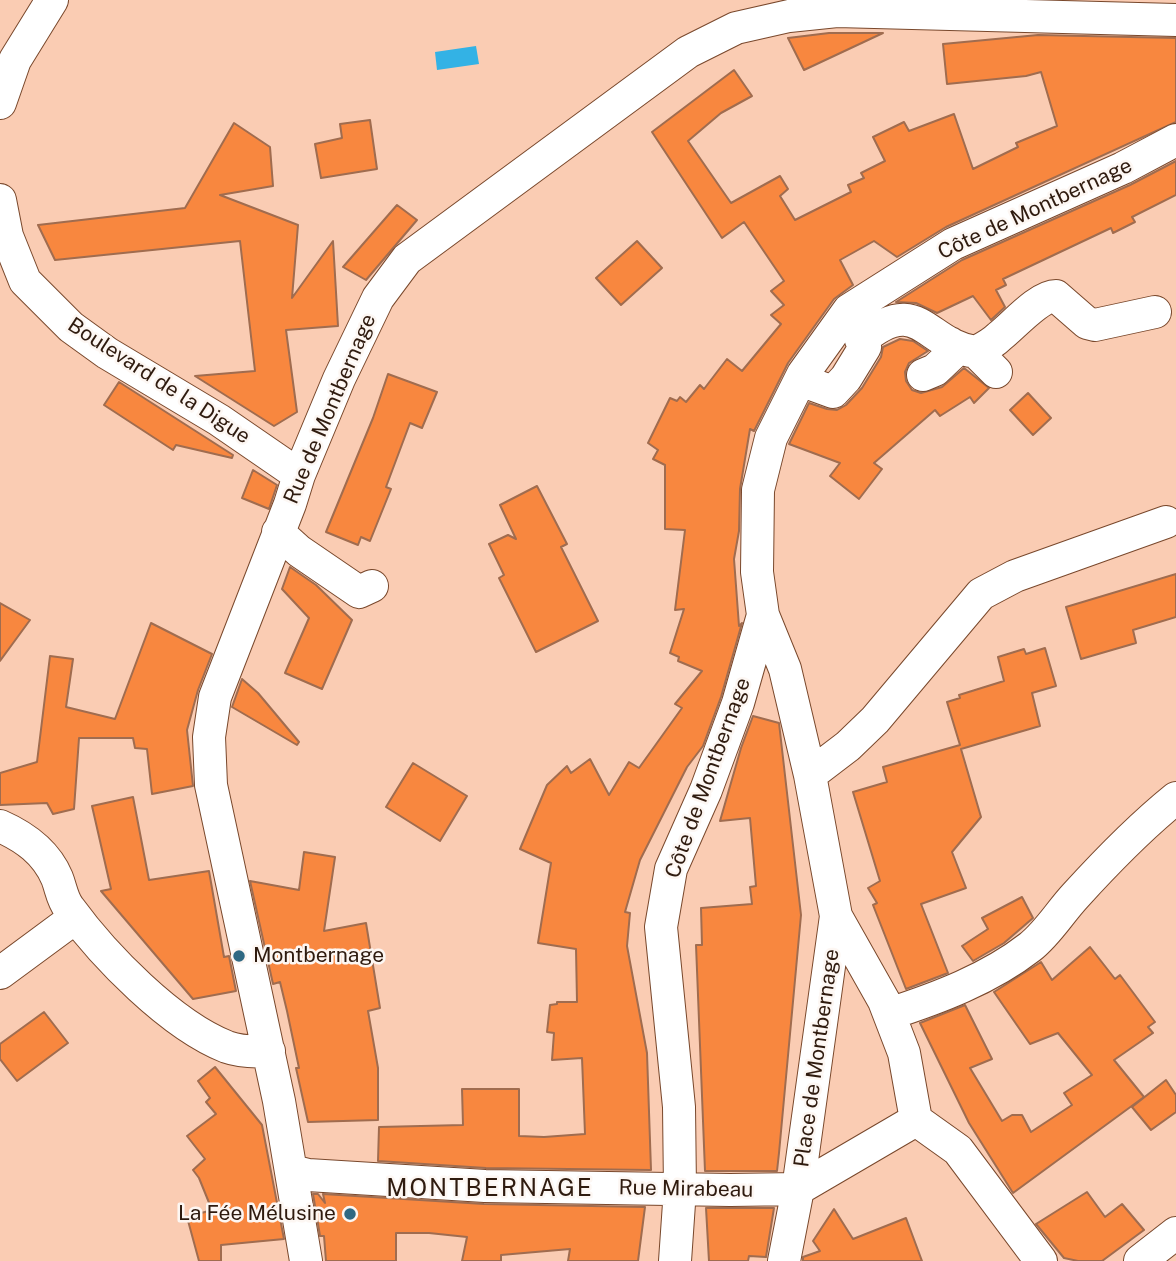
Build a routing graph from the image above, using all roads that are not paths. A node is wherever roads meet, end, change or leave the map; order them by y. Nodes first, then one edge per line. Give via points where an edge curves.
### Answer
1 (52, 0) edge
2 (1135, 9) edge
3 (1176, 20) edge
4 (0, 103) edge
5 (1176, 140) edge
6 (0, 200) edge
7 (1155, 312) dead end
8 (974, 356) junction
9 (923, 375) dead end
10 (800, 380) junction
11 (299, 475) junction
12 (1166, 522) dead end
13 (278, 532) junction
14 (368, 595) dead end
15 (763, 615) junction
16 (810, 775) junction
17 (1176, 798) edge
18 (0, 825) edge
19 (836, 916) junction
20 (76, 917) junction
21 (0, 973) edge
22 (889, 1014) junction
23 (269, 1051) junction
24 (916, 1120) junction
25 (292, 1171) junction
26 (680, 1189) junction
27 (798, 1189) junction
28 (1176, 1233) edge
29 (306, 1261) edge
30 (675, 1261) edge
31 (783, 1261) edge
32 (1041, 1261) edge
33 (1140, 1261) edge

1 - 4 street via 21,49
2 - 3 street, Rue de Montbernage
2 - 11 street, Rue de Montbernage via 837,11 736,28 688,52 407,259 377,298
5 - 10 street, Côte de Montbernage via 953,244 849,310
6 - 11 street, Boulevard de la Digue via 25,281 71,327
7 - 8 street via 1095,325 1051,296
8 - 9 street via 953,353
8 - 10 street via 916,323 892,320 861,340 865,348 833,392
10 - 15 street, Côte de Montbernage via 771,438 758,490 757,572
11 - 13 street, Rue de Montbernage
12 - 16 street via 1015,576 981,594 863,733
13 - 14 street via 299,551
13 - 23 street, Rue de Montbernage via 215,697 209,737 211,785
15 - 16 street, Place de Montbernage via 785,669
15 - 26 street, Côte de Montbernage via 738,703 671,869 661,928 679,1107
16 - 19 street, Place de Montbernage
17 - 22 street via 1095,874 1029,948 972,982
18 - 20 street via 33,844 48,861
19 - 22 street, Place de Montbernage
19 - 27 street, Place de Montbernage
20 - 21 street
20 - 23 street via 125,973 170,1013 228,1047
22 - 24 street, Place de Montbernage via 904,1054
23 - 25 street, Rue de Montbernage
24 - 27 street, Place de Montbernage
24 - 32 street via 958,1150
25 - 26 street, Rue Mirabeau via 485,1186
25 - 29 street, Rue de Montbernage
26 - 27 street, Rue Mirabeau
26 - 30 street, Côte de Montbernage
27 - 31 street
28 - 33 street

